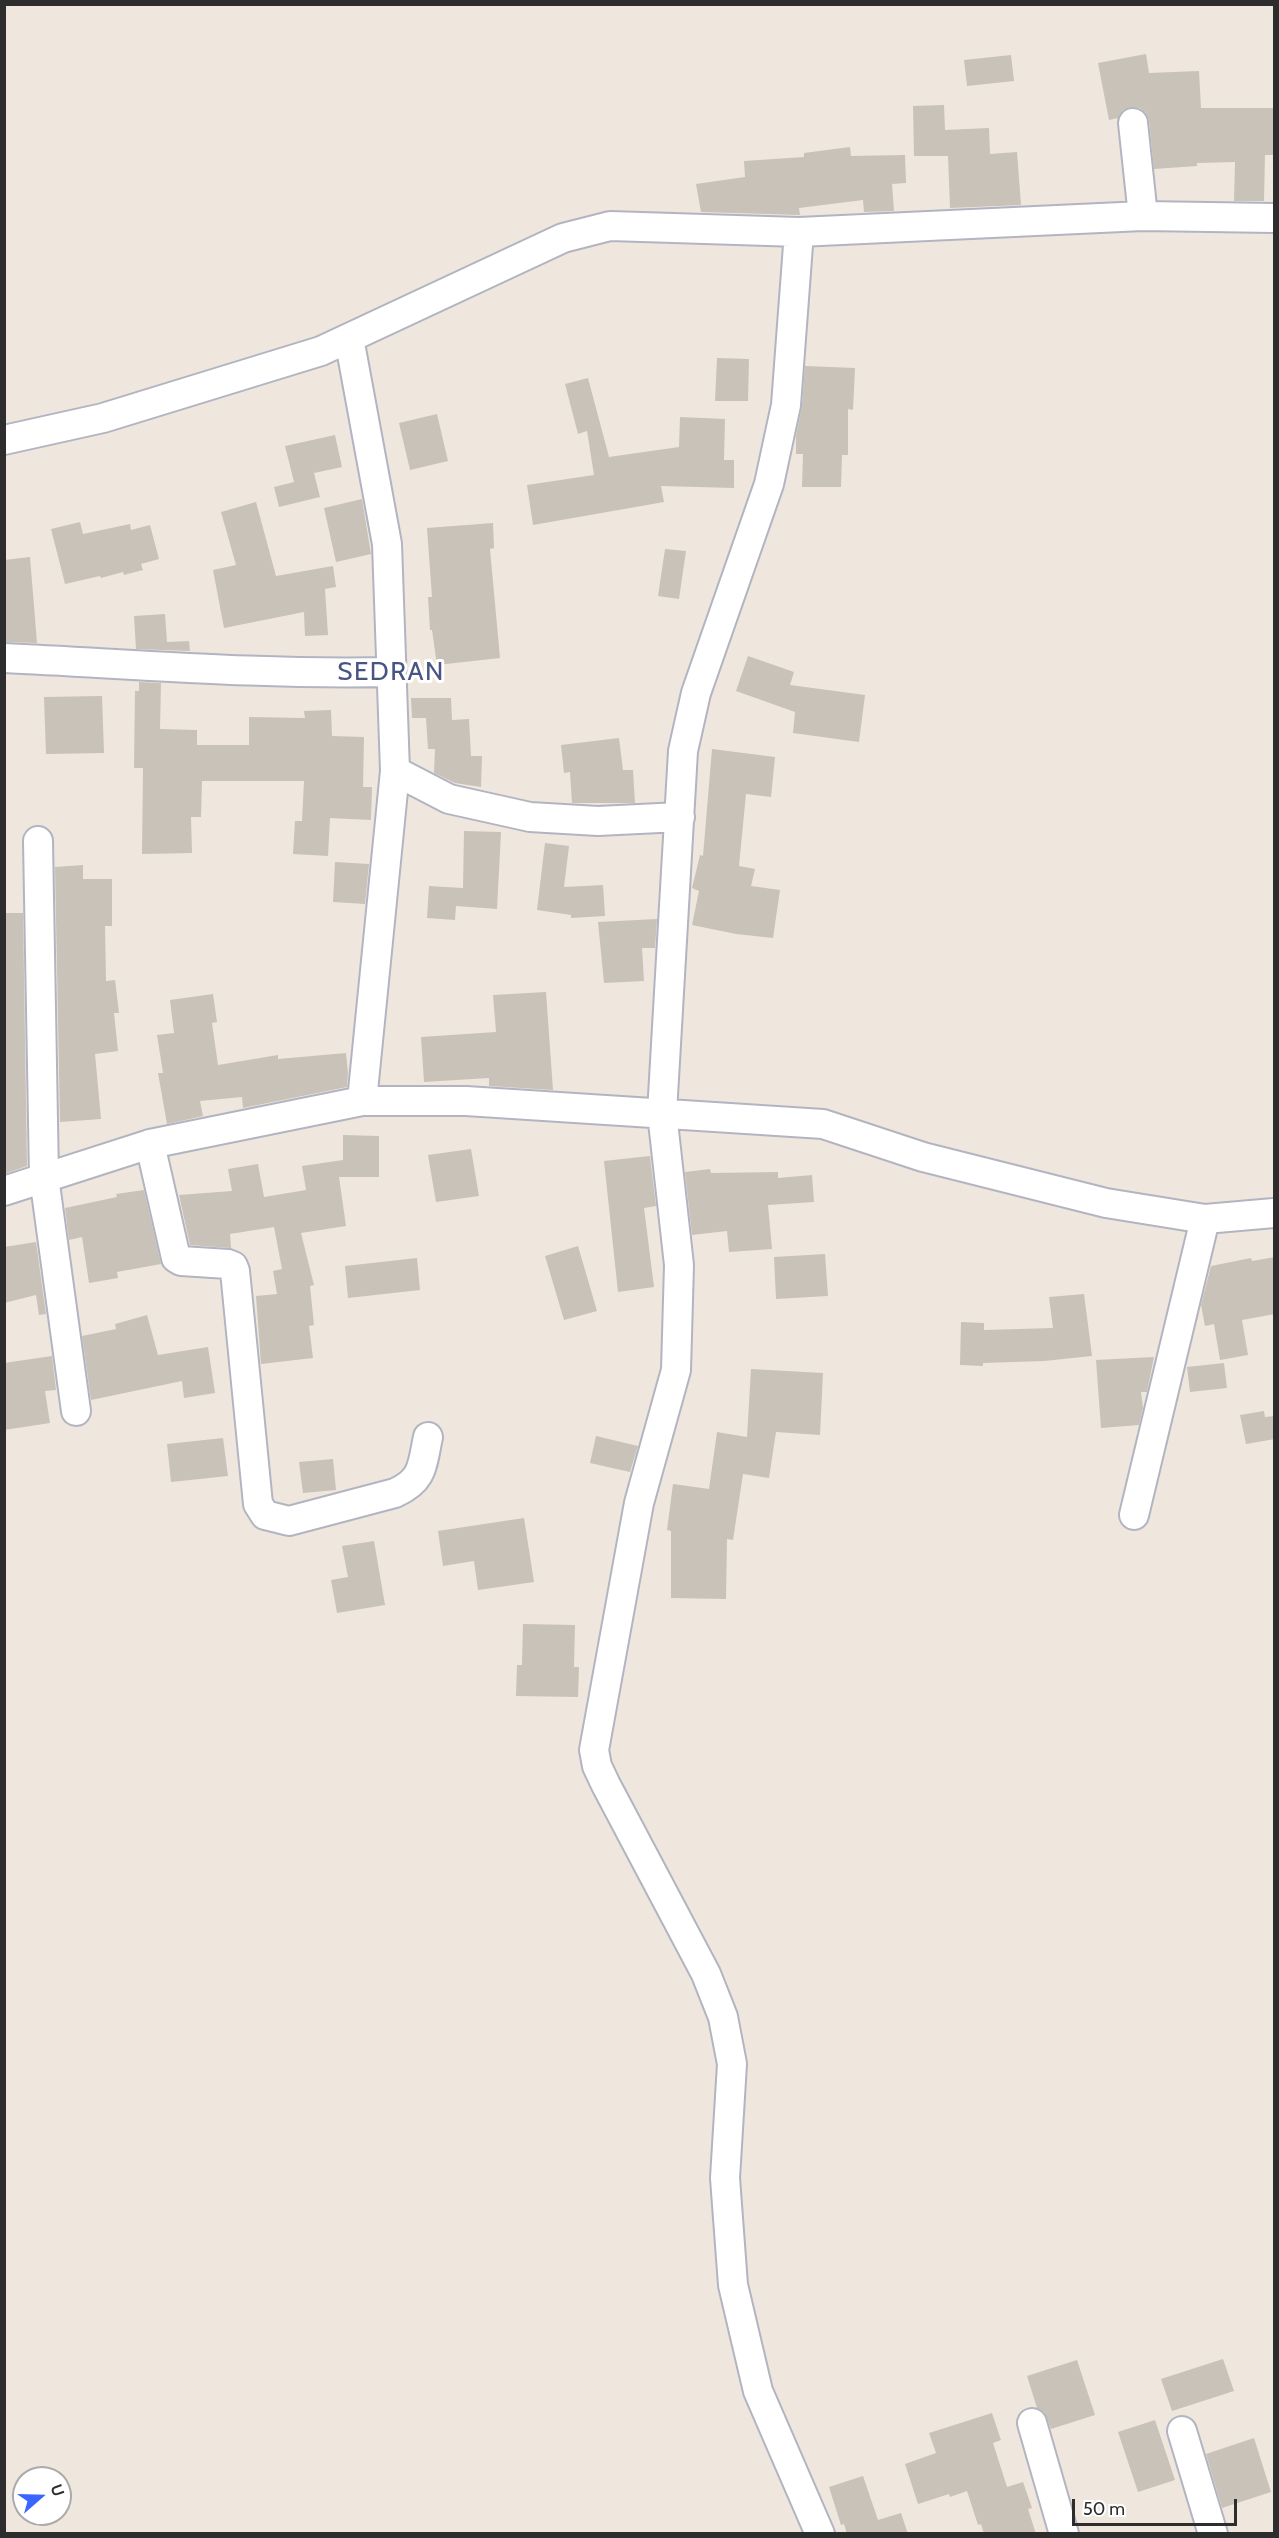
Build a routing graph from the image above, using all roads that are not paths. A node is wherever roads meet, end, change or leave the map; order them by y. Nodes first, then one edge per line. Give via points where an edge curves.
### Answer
1 (1133, 123) dead end
2 (1143, 216) junction
3 (1275, 218) edge
4 (799, 232) junction
5 (350, 338) junction
6 (4, 440) edge
7 (4, 658) edge
8 (391, 672) junction
9 (395, 771) junction
10 (680, 817) junction
11 (38, 841) dead end
12 (362, 1101) junction
13 (662, 1113) junction
14 (150, 1143) junction
15 (44, 1177) junction
16 (4, 1191) edge
17 (1275, 1213) edge
18 (1205, 1219) junction
19 (76, 1411) dead end
20 (428, 1437) dead end
21 (1134, 1515) dead end
22 (1032, 2423) dead end
23 (1182, 2431) dead end
24 (820, 2534) edge
25 (1064, 2534) edge
26 (1213, 2534) edge

1 - 2 street
2 - 3 street
2 - 4 street
4 - 5 street via 610,226 563,238
4 - 10 street via 786,405 769,484 696,693 683,751
5 - 6 street via 321,351 104,418
5 - 8 street via 387,544
7 - 8 street via 244,672
8 - 9 street
9 - 10 street via 449,800 530,817 598,821
9 - 12 street
10 - 13 street
11 - 15 street
12 - 13 street via 466,1101
12 - 14 street
13 - 18 street via 823,1124 923,1156 1106,1203
13 - 24 street via 679,1265 676,1370 639,1503 594,1750 606,1785 706,1974 723,2017 732,2064 725,2178 733,2285 758,2391
14 - 15 street
14 - 20 street via 176,1258 228,1264 236,1270 258,1504 266,1515 289,1521 410,1486 420,1475
15 - 16 street
15 - 19 street
17 - 18 street
18 - 21 street
22 - 25 street
23 - 26 street

